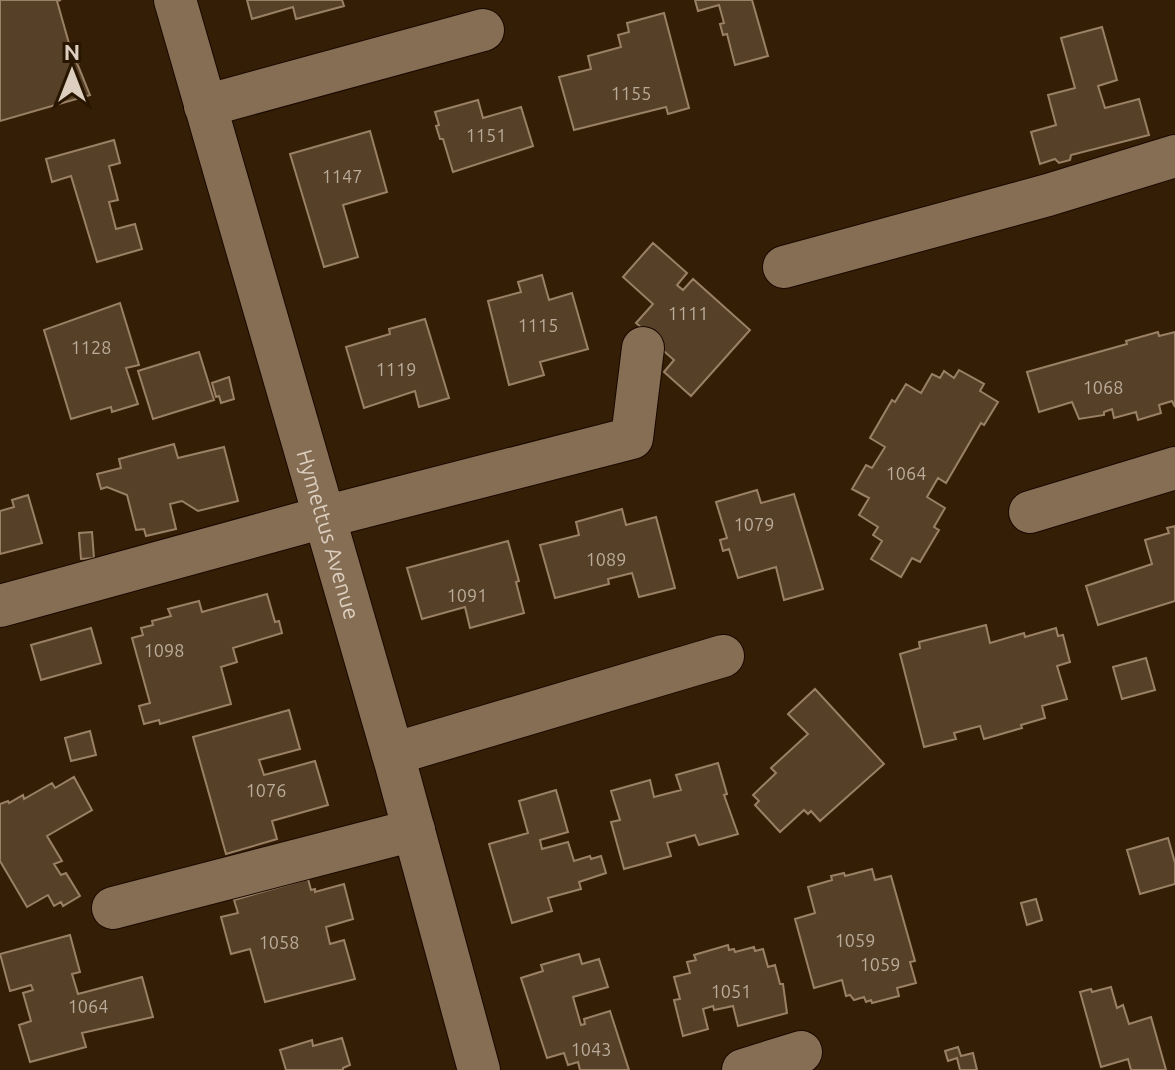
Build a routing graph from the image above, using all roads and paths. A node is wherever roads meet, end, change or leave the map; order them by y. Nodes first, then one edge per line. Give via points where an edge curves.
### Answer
1 (175, 0) edge
2 (483, 30) dead end
3 (205, 106) junction
4 (1175, 156) edge
5 (784, 267) dead end
6 (643, 348) dead end
7 (1175, 468) edge
8 (1030, 512) dead end
9 (324, 517) junction
10 (0, 606) edge
11 (723, 656) dead end
12 (393, 754) junction
13 (414, 830) junction
14 (113, 908) dead end
15 (801, 1052) dead end
16 (479, 1070) edge
17 (743, 1070) edge

1 - 3 street, Hymettus Avenue
2 - 3 street
3 - 9 street, Hymettus Avenue
4 - 5 street
6 - 9 street via 632,438
7 - 8 street
9 - 10 street
9 - 12 street, Hymettus Avenue
11 - 12 street
12 - 13 street, Hymettus Avenue
13 - 14 street
13 - 16 street, Hymettus Avenue
15 - 17 street

